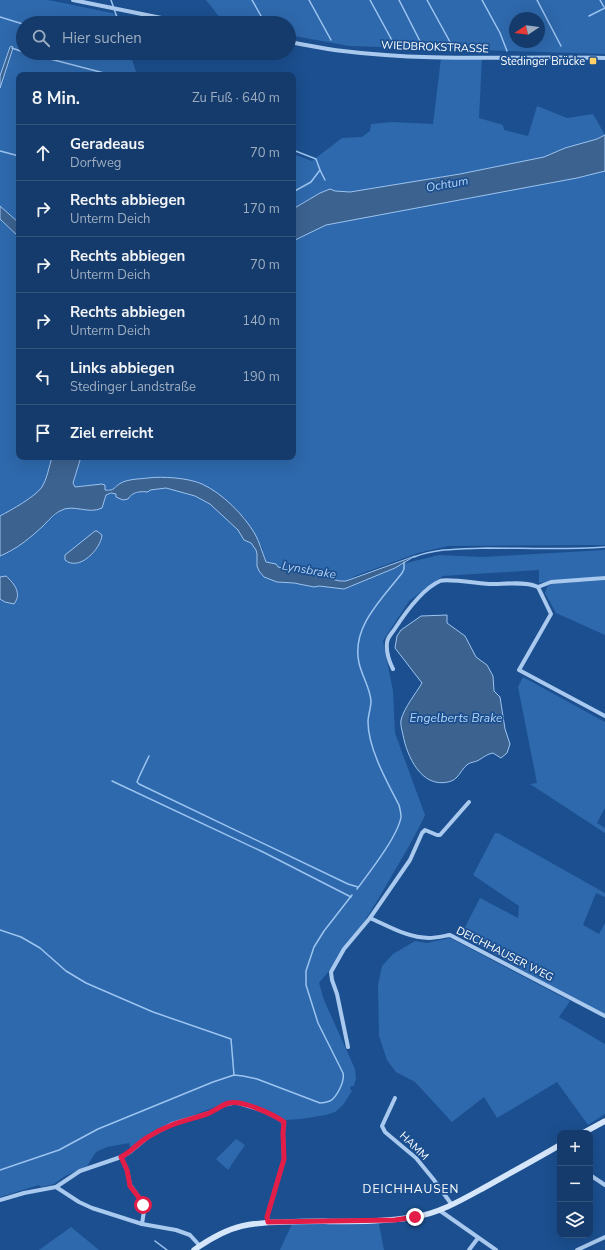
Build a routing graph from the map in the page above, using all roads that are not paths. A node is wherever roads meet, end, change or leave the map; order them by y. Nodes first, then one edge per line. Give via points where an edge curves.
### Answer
1 (72, 0) edge
2 (152, 16) edge
3 (296, 43) edge
4 (605, 58) edge
5 (605, 578) edge
6 (538, 587) junction
7 (393, 670) dead end
8 (605, 716) edge
9 (469, 802) dead end
10 (370, 918) junction
11 (605, 1016) edge
12 (348, 1046) dead end
13 (395, 1098) dead end
14 (605, 1121) edge
15 (588, 1130) edge
16 (557, 1148) edge
17 (121, 1157) junction
18 (593, 1177) edge
19 (605, 1185) edge
20 (56, 1187) junction
21 (0, 1200) edge
22 (452, 1205) junction
23 (439, 1210) junction
24 (268, 1222) junction
25 (142, 1224) junction
26 (605, 1237) edge
27 (478, 1238) junction
28 (200, 1246) junction
29 (194, 1250) edge
30 (469, 1250) edge
31 (496, 1250) edge
32 (577, 1250) edge

1 - 2 street
3 - 4 street, WIEDBROKSTRASSE via 388,55
5 - 6 street via 551,582
6 - 7 street via 515,583 490,584 442,580 420,596 387,641 388,656
6 - 8 street via 551,614 519,670
9 - 10 street via 440,835 425,830 422,833 410,860
10 - 11 street, DEICHHAUSER WEG via 414,936 429,938 450,935
10 - 12 street via 344,949 331,972
13 - 22 street, HAMM via 382,1126 385,1132 416,1158
14 - 15 main road
16 - 22 main road
17 - 20 street via 80,1171
17 - 24 street via 148,1137 172,1124 209,1113 224,1105 238,1103 275,1116 284,1122 284,1159 267,1217
17 - 25 street via 130,1186 143,1205
18 - 19 street
20 - 21 street
20 - 25 street via 92,1208
22 - 23 main road
23 - 24 main road via 395,1220
23 - 27 street
24 - 28 main road via 232,1229
25 - 28 street via 190,1235
26 - 32 street
27 - 30 street
27 - 31 street
28 - 29 main road

